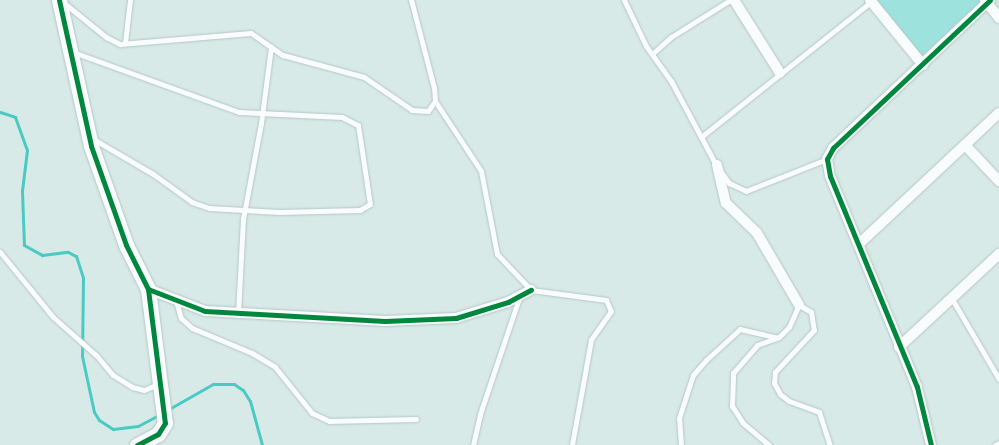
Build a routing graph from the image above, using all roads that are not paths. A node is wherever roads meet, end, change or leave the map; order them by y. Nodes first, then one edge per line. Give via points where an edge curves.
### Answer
1 (59, 0) edge
2 (130, 0) edge
3 (411, 0) edge
4 (624, 0) edge
5 (732, 0) edge
6 (871, 1) edge
7 (987, 1) edge
8 (999, 18) edge
9 (125, 43) junction
10 (271, 47) junction
11 (72, 52) junction
12 (652, 54) junction
13 (923, 65) junction
14 (780, 73) junction
15 (435, 101) junction
16 (999, 112) edge
17 (263, 114) junction
18 (89, 136) junction
19 (701, 136) junction
20 (965, 145) junction
21 (826, 160) junction
22 (716, 165) junction
23 (999, 181) edge
24 (244, 210) junction
25 (860, 243) junction
26 (0, 252) edge
27 (999, 254) edge
28 (148, 289) junction
29 (531, 290) junction
30 (519, 297) junction
31 (952, 299) junction
32 (176, 301) junction
33 (800, 305) junction
34 (238, 314) junction
35 (779, 337) junction
36 (899, 347) junction
37 (999, 379) edge
38 (160, 382) junction
39 (416, 419) dead end
40 (999, 442) edge
41 (137, 445) edge
42 (474, 445) edge
43 (572, 445) edge
44 (681, 445) edge
45 (770, 445) edge
46 (830, 445) edge
47 (931, 445) edge
48 (996, 445) edge

1 - 9 lane via 106,38
1 - 11 street
2 - 9 lane
3 - 15 lane
4 - 12 lane
5 - 12 lane via 671,37
5 - 14 street
6 - 13 street
6 - 14 lane
7 - 8 street
7 - 13 street
9 - 10 lane via 251,33
10 - 15 lane via 283,55 312,65 364,77 412,110 428,111
10 - 17 lane
11 - 17 lane via 202,100 239,112
11 - 18 street
12 - 19 lane
13 - 21 street via 833,148
14 - 19 lane
15 - 29 lane via 481,171 497,254
16 - 20 street
17 - 24 lane
17 - 24 lane via 342,117 358,125 370,204 360,210
18 - 24 lane via 153,174 192,202 209,208
18 - 28 street via 126,245
19 - 22 lane
20 - 23 street
20 - 25 street
21 - 22 lane via 746,191 729,183
21 - 25 street
22 - 33 street via 726,203 757,233
24 - 34 lane
25 - 36 street
26 - 38 lane via 54,317 113,375 132,387 144,390
27 - 31 street
28 - 32 street
28 - 38 street
29 - 30 street
29 - 43 lane via 606,300 611,311 591,340
30 - 34 street via 456,318 386,321
30 - 42 lane via 480,414
31 - 36 street
31 - 37 lane
32 - 34 street via 205,311
32 - 39 lane via 181,318 192,328 252,353 276,367 312,414 329,421
33 - 35 lane via 789,327
33 - 46 lane via 811,312 814,330 775,372 774,383 789,401 819,412
35 - 44 lane via 740,329 706,360 693,376 679,418
35 - 45 lane via 757,345 742,360 733,373 730,388 732,406 742,423
36 - 47 street via 917,387
38 - 41 street via 166,423 158,434
40 - 48 lane

